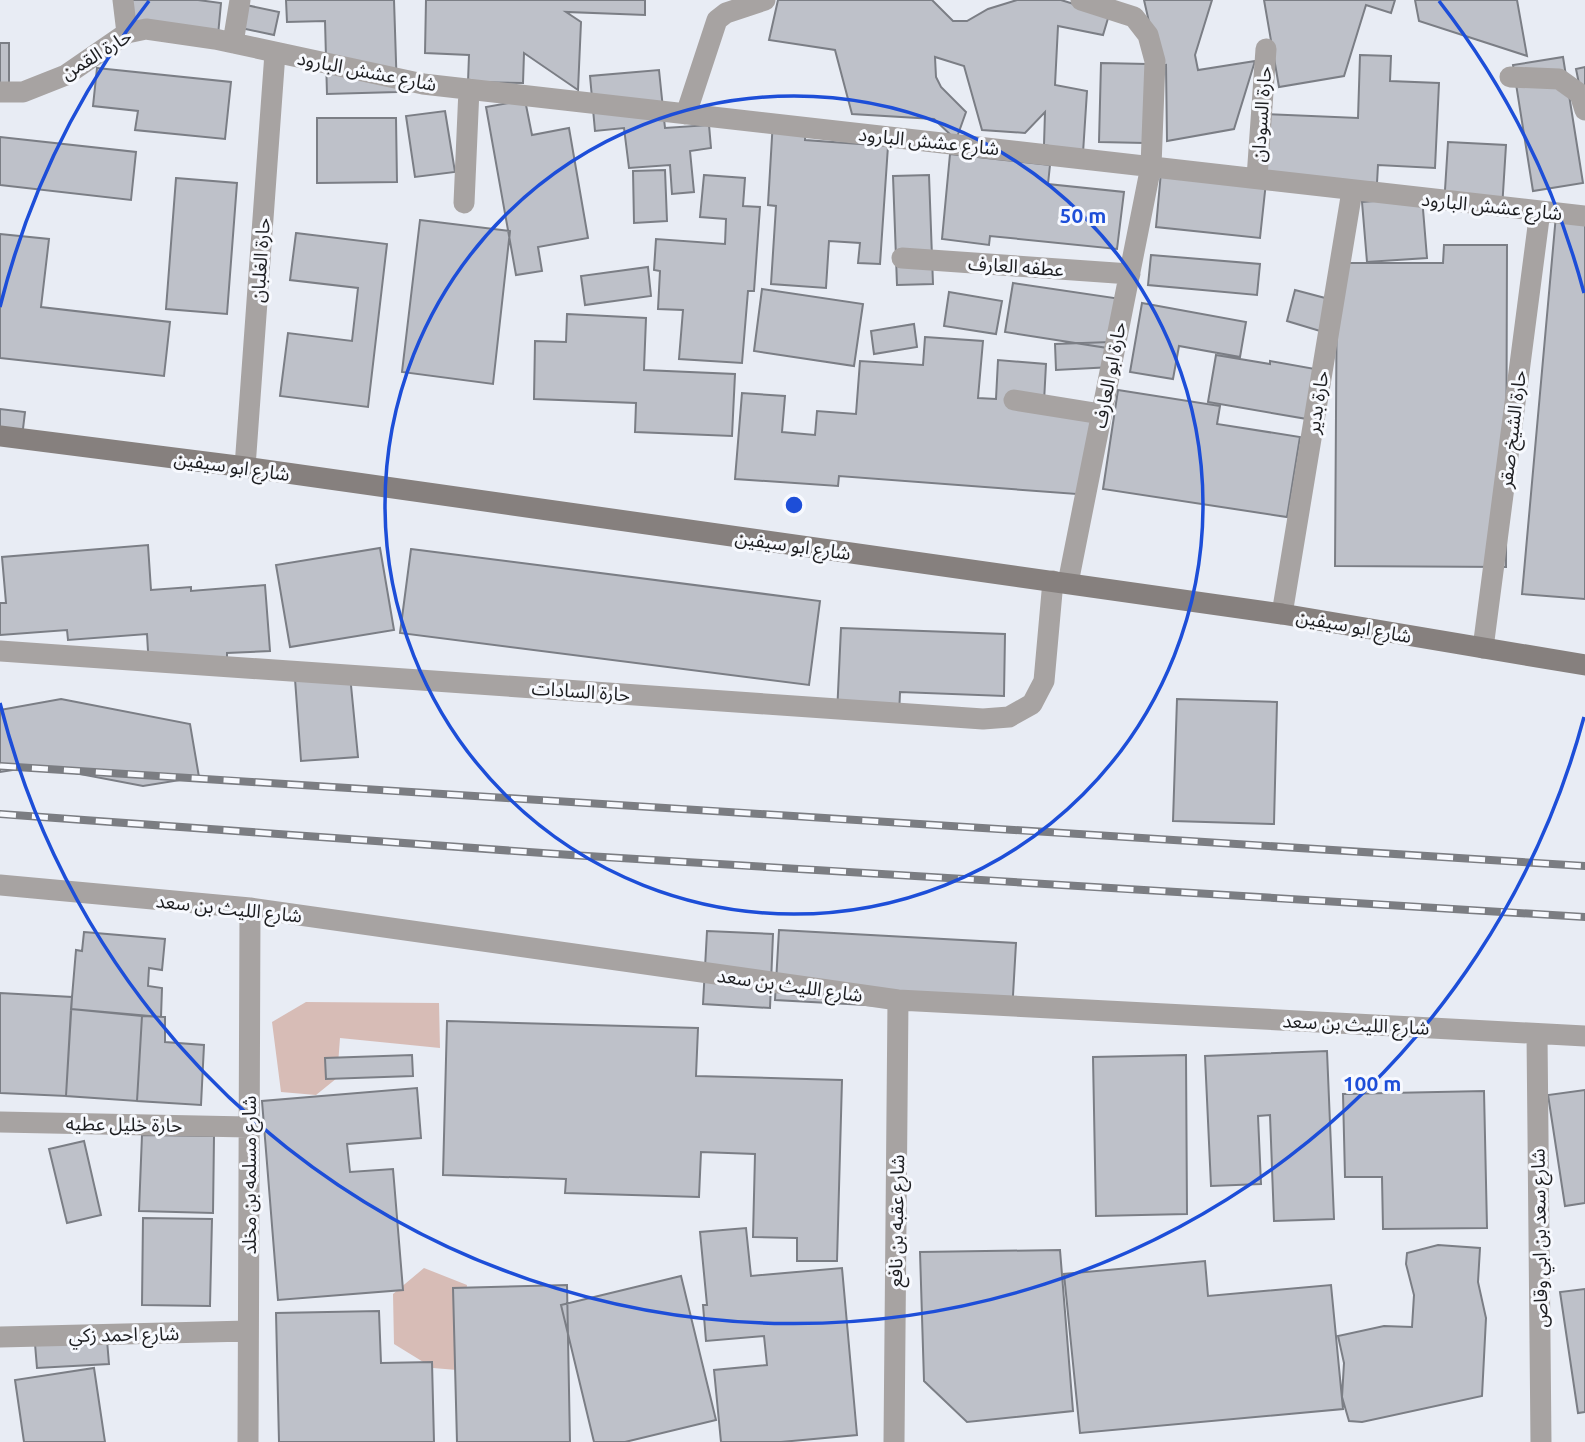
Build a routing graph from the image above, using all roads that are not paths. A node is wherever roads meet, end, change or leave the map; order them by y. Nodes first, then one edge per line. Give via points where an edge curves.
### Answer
1 (123, 0) edge
2 (240, 0) edge
3 (765, 0) edge
4 (1081, 0) edge
5 (127, 33) junction
6 (233, 43) junction
7 (1266, 49) dead end
8 (275, 53) junction
9 (1510, 77) dead end
10 (469, 89) junction
11 (0, 92) edge
12 (1585, 110) edge
13 (686, 114) junction
14 (1151, 166) junction
15 (1257, 178) junction
16 (1352, 191) junction
17 (464, 203) dead end
18 (1540, 211) junction
19 (1585, 216) edge
20 (902, 258) dead end
21 (1130, 274) junction
22 (1014, 400) dead end
23 (1101, 414) junction
24 (0, 436) edge
25 (245, 467) junction
26 (1060, 582) junction
27 (1282, 614) junction
28 (1483, 648) junction
29 (0, 652) edge
30 (1585, 665) edge
31 (0, 885) edge
32 (250, 908) junction
33 (898, 1000) junction
34 (1537, 1034) junction
35 (1585, 1036) edge
36 (0, 1122) edge
37 (248, 1127) junction
38 (248, 1331) junction
39 (0, 1337) edge
40 (248, 1442) edge
41 (894, 1442) edge
42 (1541, 1442) edge

1 - 5 street
2 - 6 street
3 - 13 street via 717,20
4 - 14 street, حارة ابو العارف via 1134,17 1148,35 1155,61
5 - 6 street, حارة القمن via 146,29
5 - 11 street, حارة القمن via 66,75 23,92
6 - 8 street, حارة القمن
7 - 15 street, حارة السودان
8 - 10 street, شارع عشش البارود via 423,85
8 - 25 street, حارة الغلبان
9 - 12 street via 1559,79 1580,94
10 - 13 street, شارع عشش البارود
10 - 17 street
13 - 14 street, شارع عشش البارود
14 - 15 street, شارع عشش البارود
14 - 21 street, حارة ابو العارف
15 - 16 street, شارع عشش البارود
16 - 18 street, شارع عشش البارود
16 - 27 street, حارة بدير
18 - 19 street, شارع عشش البارود
18 - 28 street, حارة الشيخ صقر
20 - 21 street, عطفه العارف
21 - 23 street, حارة ابو العارف
22 - 23 street
23 - 26 street, حارة ابو العارف
24 - 25 street, شارع ابو سيفين
25 - 26 street, شارع ابو سيفين
26 - 27 street, شارع ابو سيفين
26 - 29 street, حارة السادات via 1044,681 1032,704 1009,717 983,719
27 - 28 street, شارع ابو سيفين
28 - 30 street, شارع ابو سيفين
31 - 32 street, شارع الليث بن سعد
32 - 33 street, شارع الليث بن سعد
32 - 37 street, شارع مسلمه بن مخلد
33 - 34 street, شارع الليث بن سعد
33 - 41 street, شارع عقبه بن نافع
34 - 35 street, شارع الليث بن سعد
34 - 42 street, شارع سعد بن ابي وقاص
36 - 37 street, حارة خليل عطيه
37 - 38 street, شارع مسلمه بن مخلد
38 - 39 street, شارع احمد زكي
38 - 40 street, شارع مسلمه بن مخلد

